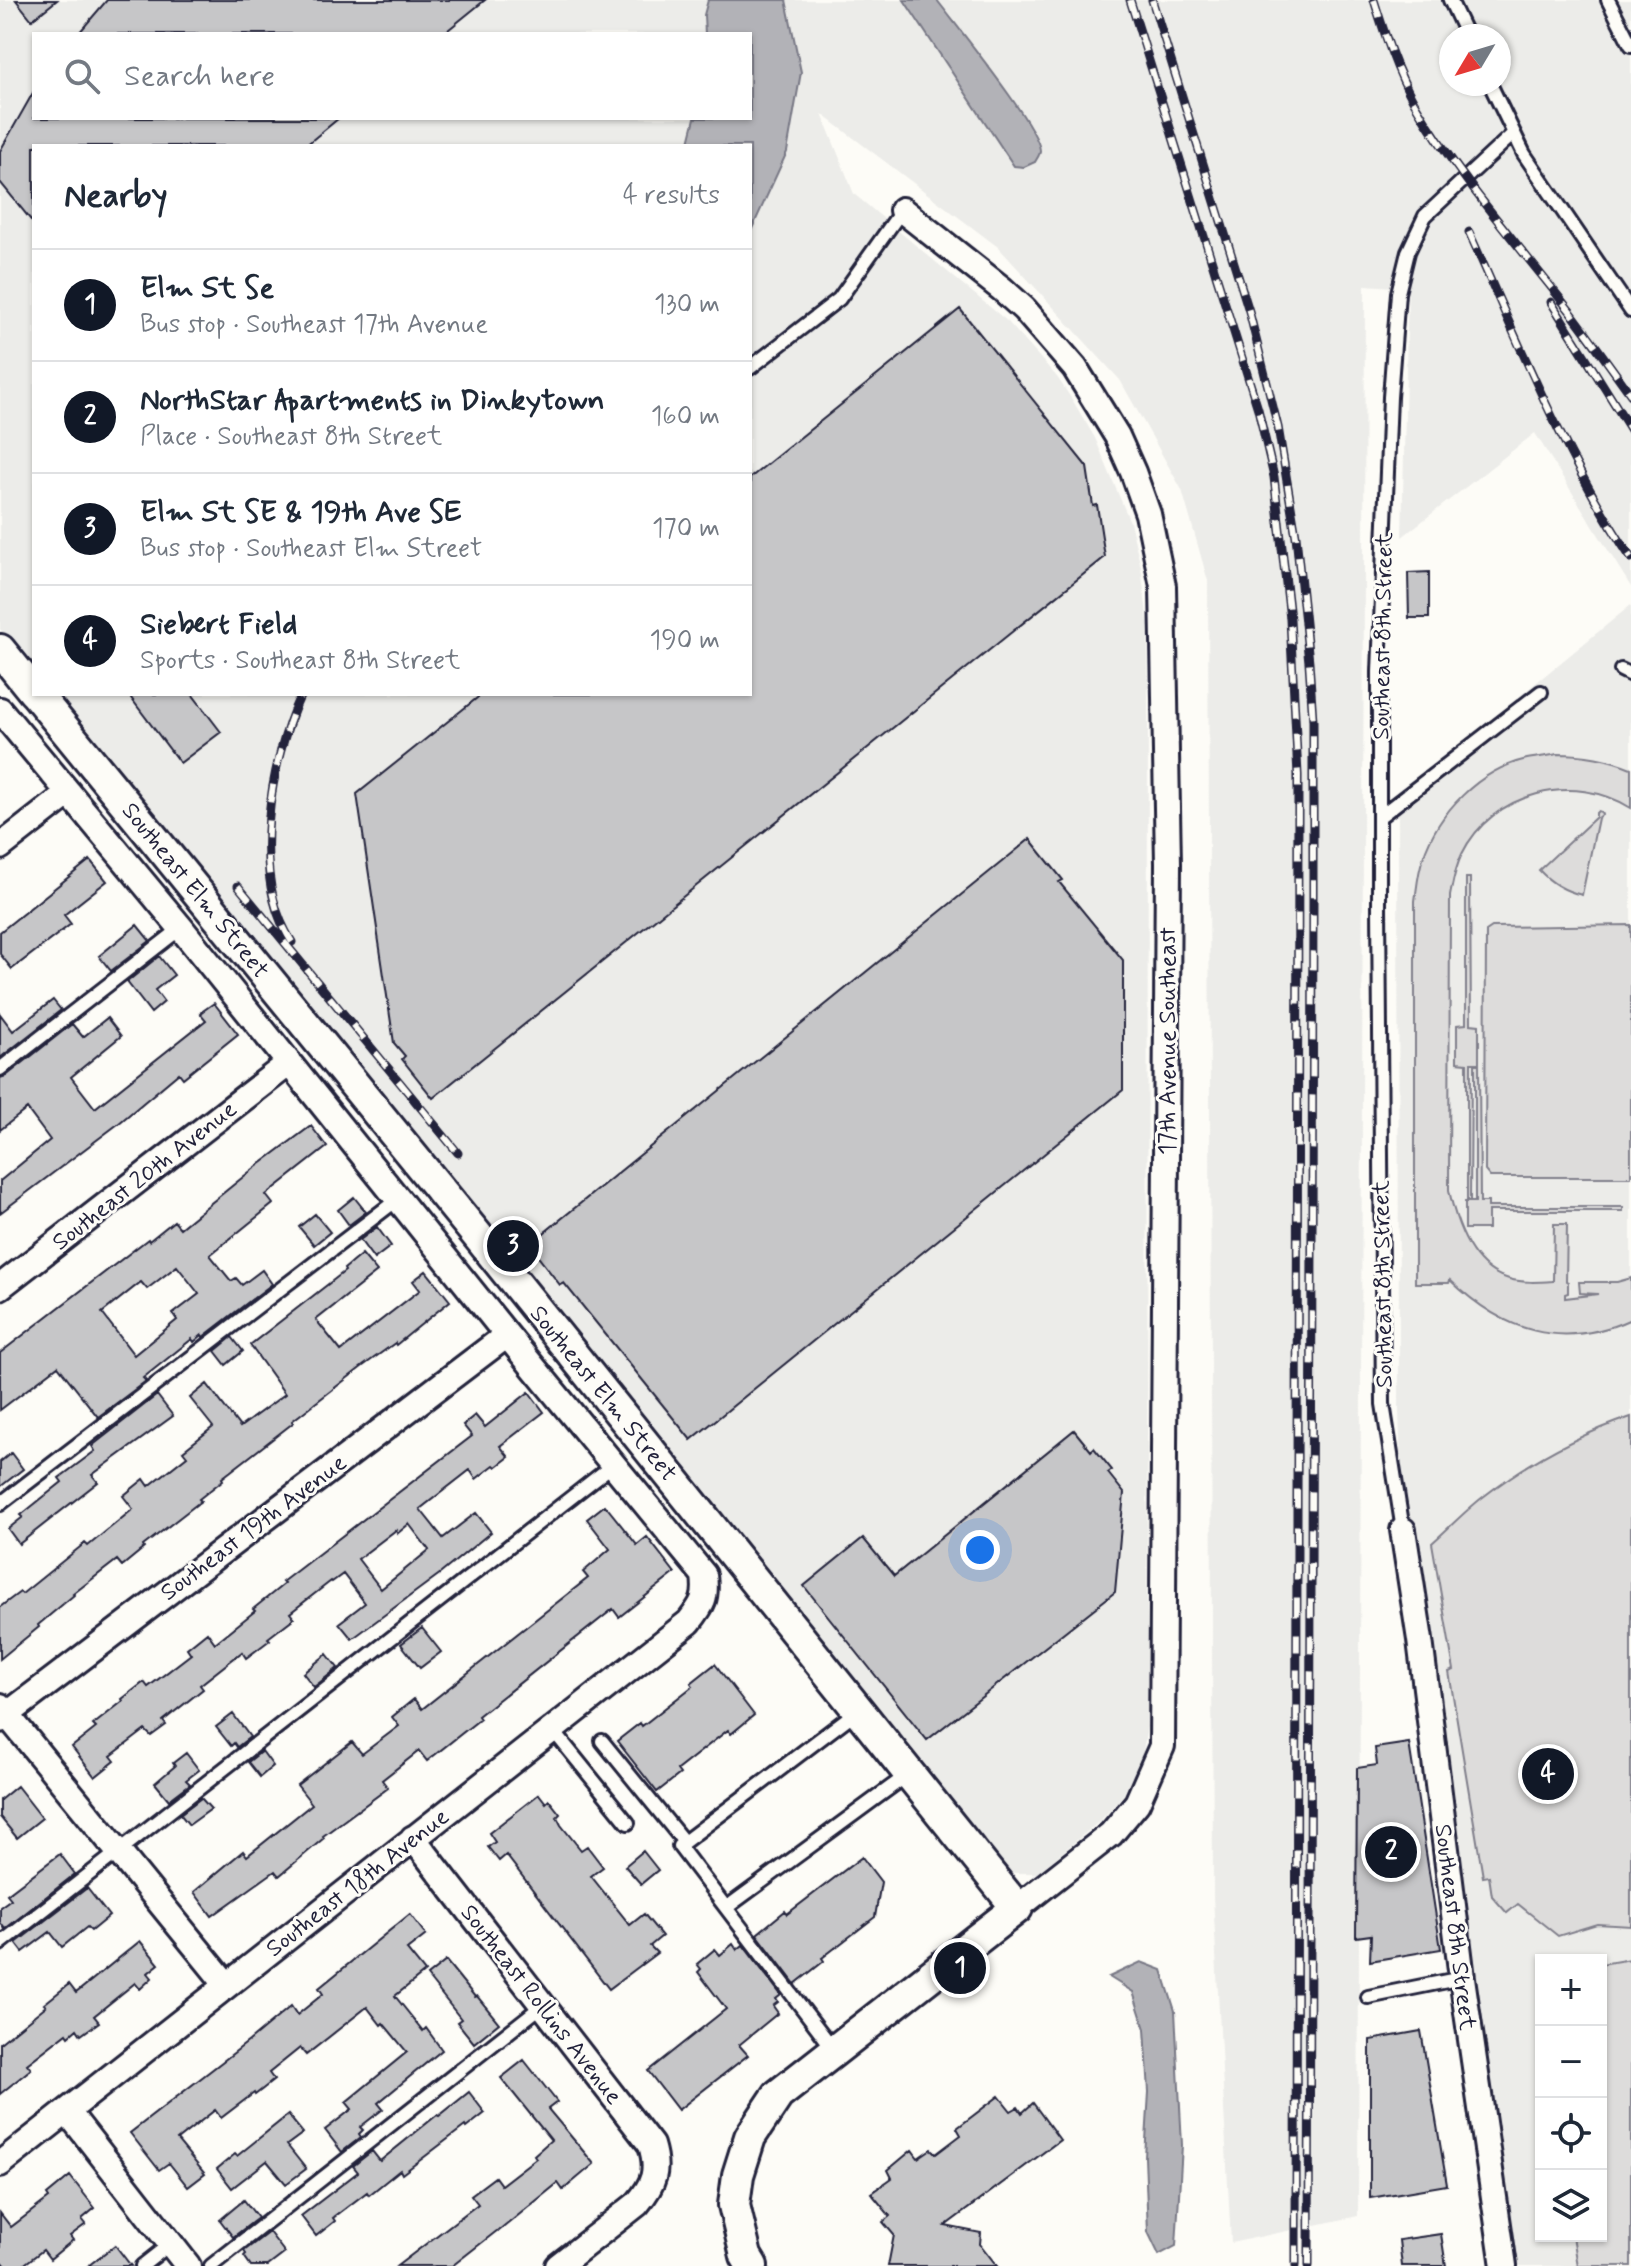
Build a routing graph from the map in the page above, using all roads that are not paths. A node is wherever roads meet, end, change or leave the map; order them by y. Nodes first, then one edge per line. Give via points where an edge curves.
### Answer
1 (1450, 0) edge
2 (1608, 0) edge
3 (1461, 24) edge
4 (1631, 45) edge
5 (1496, 96) edge
6 (1513, 134) junction
7 (902, 210) joint
8 (1631, 311) edge
9 (752, 366) edge
10 (0, 650) edge
11 (32, 689) edge
12 (1541, 692) dead end
13 (37, 696) edge
14 (0, 710) edge
15 (69, 793) junction
16 (1379, 817) junction
17 (0, 847) edge
18 (181, 928) junction
19 (288, 1064) junction
20 (0, 1069) edge
21 (398, 1199) junction
22 (0, 1287) edge
23 (507, 1335) junction
24 (614, 1464) junction
25 (0, 1504) edge
26 (1403, 1530) joint
27 (707, 1595) joint
28 (857, 1711) junction
29 (2, 1713) edge
30 (552, 1729) junction
31 (602, 1741) dead end
32 (910, 1773) junction
33 (628, 1823) dead end
34 (413, 1838) junction
35 (684, 1842) junction
36 (118, 1851) junction
37 (726, 1908) junction
38 (1017, 1908) junction
39 (0, 1944) edge
40 (1462, 1978) junction
41 (226, 1984) junction
42 (1368, 1997) dead end
43 (543, 2005) junction
44 (835, 2051) junction
45 (68, 2112) junction
46 (0, 2164) edge
47 (170, 2244) junction
48 (142, 2266) edge
49 (188, 2266) edge
50 (211, 2266) edge
51 (558, 2266) edge
52 (752, 2266) edge
53 (1504, 2266) edge

1 - 3 lane
2 - 4 lane
5 - 6 lane
6 - 8 lane
6 - 16 lane, Southeast 8th Street via 1425,216 1408,252 1398,293 1379,672
7 - 9 lane via 839,299
7 - 38 street, 17th Avenue Southeast via 1024,309 1075,368 1133,472 1163,586 1168,880 1162,1746 1137,1803 1111,1834
10 - 11 street, Southeast Elm Street
12 - 16 lane
13 - 28 street, Southeast Elm Street
14 - 15 street, Southeast Elm Street
15 - 17 street
15 - 18 street, Southeast Elm Street
16 - 26 lane, Southeast 8th Street via 1383,1404
18 - 19 street, Southeast Elm Street
18 - 20 lane
19 - 21 street, Southeast Elm Street
19 - 22 street, Southeast 20th Avenue
21 - 23 street, Southeast Elm Street
21 - 25 lane
23 - 24 street, Southeast Elm Street
23 - 29 street, Southeast 19th Avenue
24 - 27 street, Southeast Elm Street via 704,1575
24 - 36 lane
26 - 40 street, Southeast 8th Street
27 - 30 street, Southeast 18th Avenue via 689,1622
28 - 32 street, Southeast Elm Street
28 - 35 lane
29 - 36 street
30 - 33 lane
30 - 34 street, Southeast 18th Avenue
31 - 35 lane
32 - 37 lane
32 - 38 street, Southeast Elm Street
34 - 41 street, Southeast 18th Avenue
34 - 43 street, Southeast Rollins Avenue
35 - 37 lane via 679,1846
36 - 39 lane
36 - 41 street
37 - 44 lane
38 - 44 street
40 - 42 lane
40 - 53 street, Southeast 8th Street
41 - 45 street, Southeast 18th Avenue
43 - 50 lane
43 - 51 street, Southeast Rollins Avenue via 651,2145 655,2158 655,2176 637,2204
44 - 52 street via 778,2095 750,2137 734,2205
45 - 46 street, Southeast 18th Avenue
45 - 47 street
47 - 48 lane
47 - 49 street

